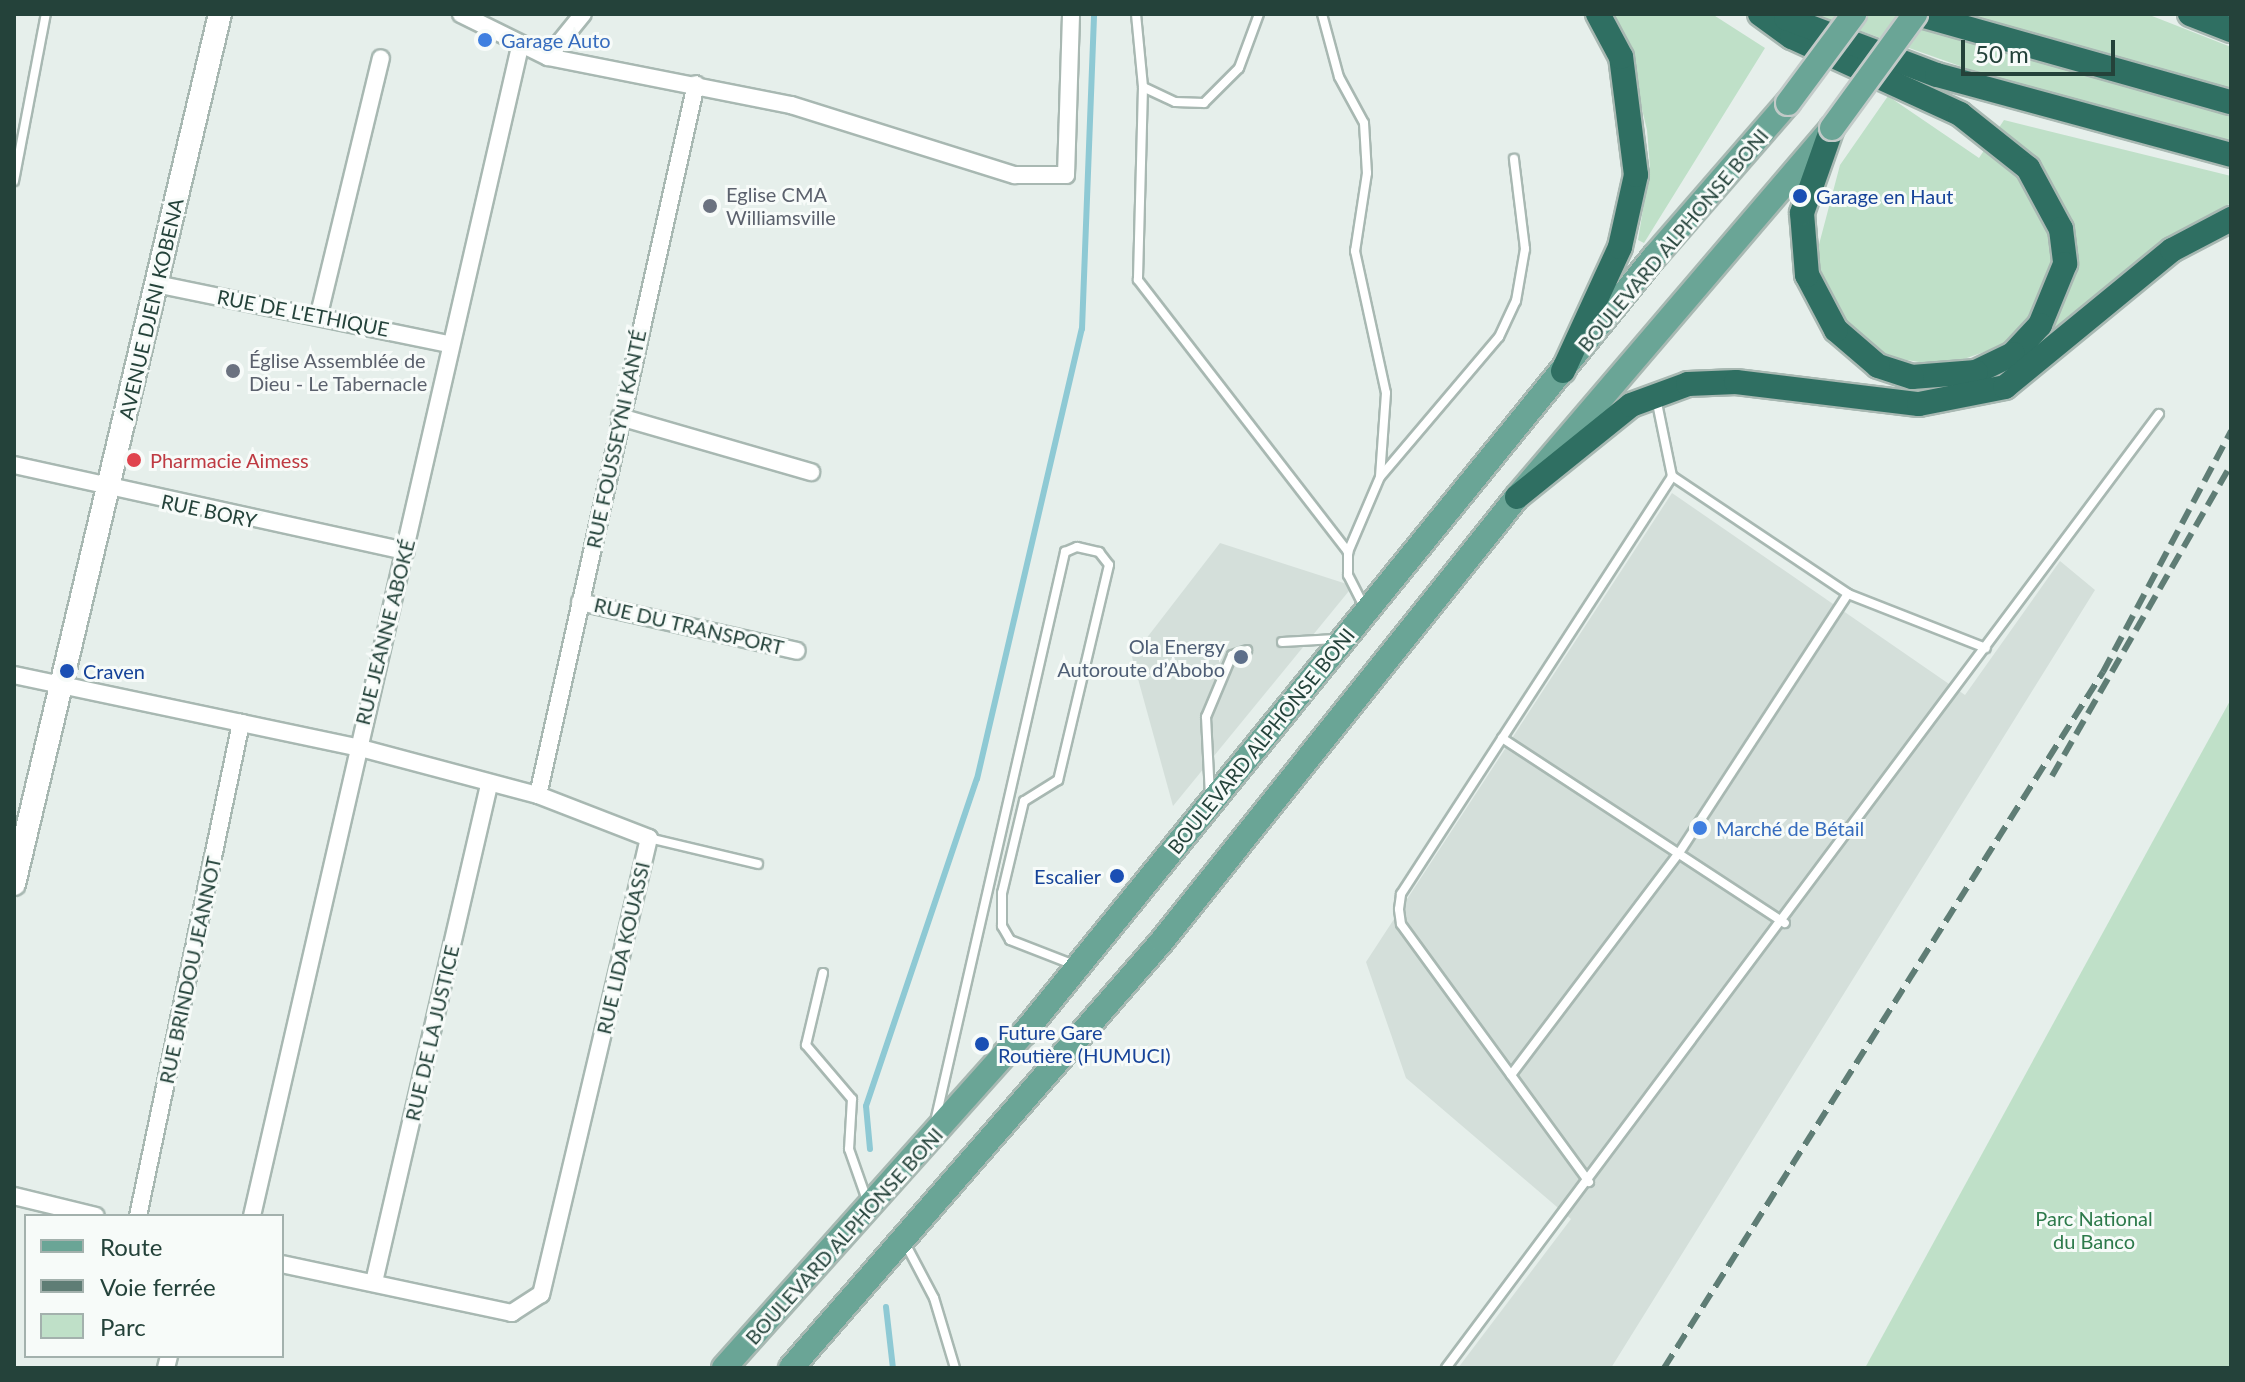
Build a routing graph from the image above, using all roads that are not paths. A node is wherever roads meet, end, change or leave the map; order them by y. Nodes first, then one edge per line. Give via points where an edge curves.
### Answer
1 (46, 14) edge
2 (220, 14) edge
3 (461, 14) edge
4 (583, 14) edge
5 (1071, 14) edge
6 (1136, 14) edge
7 (1259, 14) edge
8 (1322, 14) edge
9 (1598, 14) edge
10 (1760, 14) edge
11 (1777, 14) edge
12 (1854, 14) edge
13 (1916, 14) edge
14 (2190, 14) edge
15 (2231, 30) edge
16 (520, 47) junction
17 (548, 57) junction
18 (381, 58) dead end
19 (696, 84) junction
20 (1143, 87) junction
21 (2231, 102) edge
22 (1832, 128) junction
23 (2231, 155) edge
24 (1514, 159) dead end
25 (14, 181) edge
26 (2231, 219) edge
27 (156, 284) junction
28 (319, 314) junction
29 (449, 344) junction
30 (1563, 371) junction
31 (1655, 393) junction
32 (2159, 414) dead end
33 (620, 417) junction
34 (14, 465) edge
35 (811, 472) dead end
36 (1672, 476) junction
37 (1380, 477) junction
38 (107, 490) junction
39 (1517, 497) junction
40 (406, 551) junction
41 (1348, 552) junction
42 (1848, 594) junction
43 (580, 602) junction
44 (1365, 611) junction
45 (1345, 639) junction
46 (1282, 642) dead end
47 (1986, 648) junction
48 (1247, 650) dead end
49 (797, 651) dead end
50 (14, 675) edge
51 (58, 687) junction
52 (241, 723) junction
53 (1502, 738) junction
54 (357, 747) junction
55 (489, 785) junction
56 (538, 795) junction
57 (1211, 806) junction
58 (649, 838) junction
59 (1679, 853) junction
60 (758, 864) dead end
61 (14, 884) edge
62 (1785, 923) junction
63 (1078, 965) junction
64 (823, 973) dead end
65 (1511, 1075) junction
66 (931, 1139) junction
67 (1589, 1182) junction
68 (14, 1196) edge
69 (870, 1211) junction
70 (88, 1214) edge
71 (138, 1214) edge
72 (252, 1214) edge
73 (904, 1242) junction
74 (284, 1264) edge
75 (374, 1282) junction
76 (724, 1368) edge
77 (791, 1368) edge
78 (955, 1368) edge
79 (1446, 1368) edge

1 - 25 lane
2 - 27 street, AVENUE DJENI KOBENA
3 - 16 street
4 - 17 street
5 - 19 street via 1066,175 1015,175 791,105
6 - 20 lane
7 - 20 lane via 1239,68 1204,103 1175,102
8 - 37 lane via 1339,77 1364,123 1367,173 1355,251 1386,393
9 - 30 highway via 1621,57 1636,175 1620,247
10 - 22 highway via 1792,37 1960,114 2028,168 2061,229 2065,264 2040,325 2013,354 1976,372 1912,377 1878,366 1836,330 1807,275 1802,213
11 - 23 highway via 1937,75
12 - 30 main road, BOULEVARD ALPHONSE BONI, bridge via 1788,103
13 - 21 highway
13 - 22 main road, bridge
14 - 15 highway
16 - 17 street
16 - 29 street, RUE JEANNE ABOKÉ
17 - 19 street
18 - 28 street
19 - 33 street, RUE FOUSSEYNI KANTÉ
20 - 41 lane via 1138,280
22 - 39 main road
24 - 37 lane via 1525,249 1516,301 1499,337
26 - 31 highway via 2172,250 2036,368 1964,400 1882,402 1736,382
27 - 28 street, RUE DE L'ETHIQUE
27 - 38 street, AVENUE DJENI KOBENA
28 - 29 street, RUE DE L'ETHIQUE
29 - 40 street, RUE JEANNE ABOKÉ
30 - 44 main road, BOULEVARD ALPHONSE BONI
31 - 36 lane
31 - 39 highway via 1599,427
32 - 47 lane
33 - 35 street
33 - 43 street, RUE FOUSSEYNI KANTÉ
34 - 38 street, RUE BORY
36 - 42 lane
36 - 53 lane
37 - 41 lane
38 - 40 street, RUE BORY
38 - 51 street, AVENUE DJENI KOBENA
39 - 73 main road via 1162,941
40 - 54 street, RUE JEANNE ABOKÉ
41 - 44 lane via 1348,575
42 - 47 lane
42 - 59 lane
43 - 49 street, RUE DU TRANSPORT
43 - 56 street, RUE FOUSSEYNI KANTÉ
44 - 45 main road, BOULEVARD ALPHONSE BONI
45 - 46 lane
45 - 57 main road, BOULEVARD ALPHONSE BONI
47 - 62 lane
48 - 57 lane via 1232,655 1206,717
50 - 51 street, RUE LIDA KOUASSI
51 - 52 street, RUE LIDA KOUASSI
51 - 61 street, AVENUE DJENI KOBENA
52 - 54 street, RUE LIDA KOUASSI
52 - 71 street, RUE BRINDOU JEANNOT
53 - 59 lane
53 - 65 lane via 1401,894 1399,909 1401,924
54 - 55 street, RUE LIDA KOUASSI
54 - 72 street, RUE JEANNE ABOKÉ
55 - 56 street, RUE LIDA KOUASSI
55 - 75 street, RUE DE LA JUSTICE
56 - 58 street, RUE LIDA KOUASSI
57 - 63 main road, BOULEVARD ALPHONSE BONI
58 - 60 lane
58 - 75 street, RUE LIDA KOUASSI via 541,1294 512,1313
59 - 62 lane
59 - 65 lane
62 - 67 lane
63 - 66 main road, BOULEVARD ALPHONSE BONI
63 - 66 lane via 1026,951 1002,926 1002,893 1024,801 1058,780 1109,565 1099,552 1077,547 1065,552
64 - 69 lane via 806,1045 852,1099 849,1149
65 - 67 lane
66 - 69 main road, BOULEVARD ALPHONSE BONI
67 - 79 lane
68 - 70 street
69 - 76 main road, BOULEVARD ALPHONSE BONI
73 - 77 main road
73 - 78 lane via 934,1298
74 - 75 street, RUE LIDA KOUASSI

